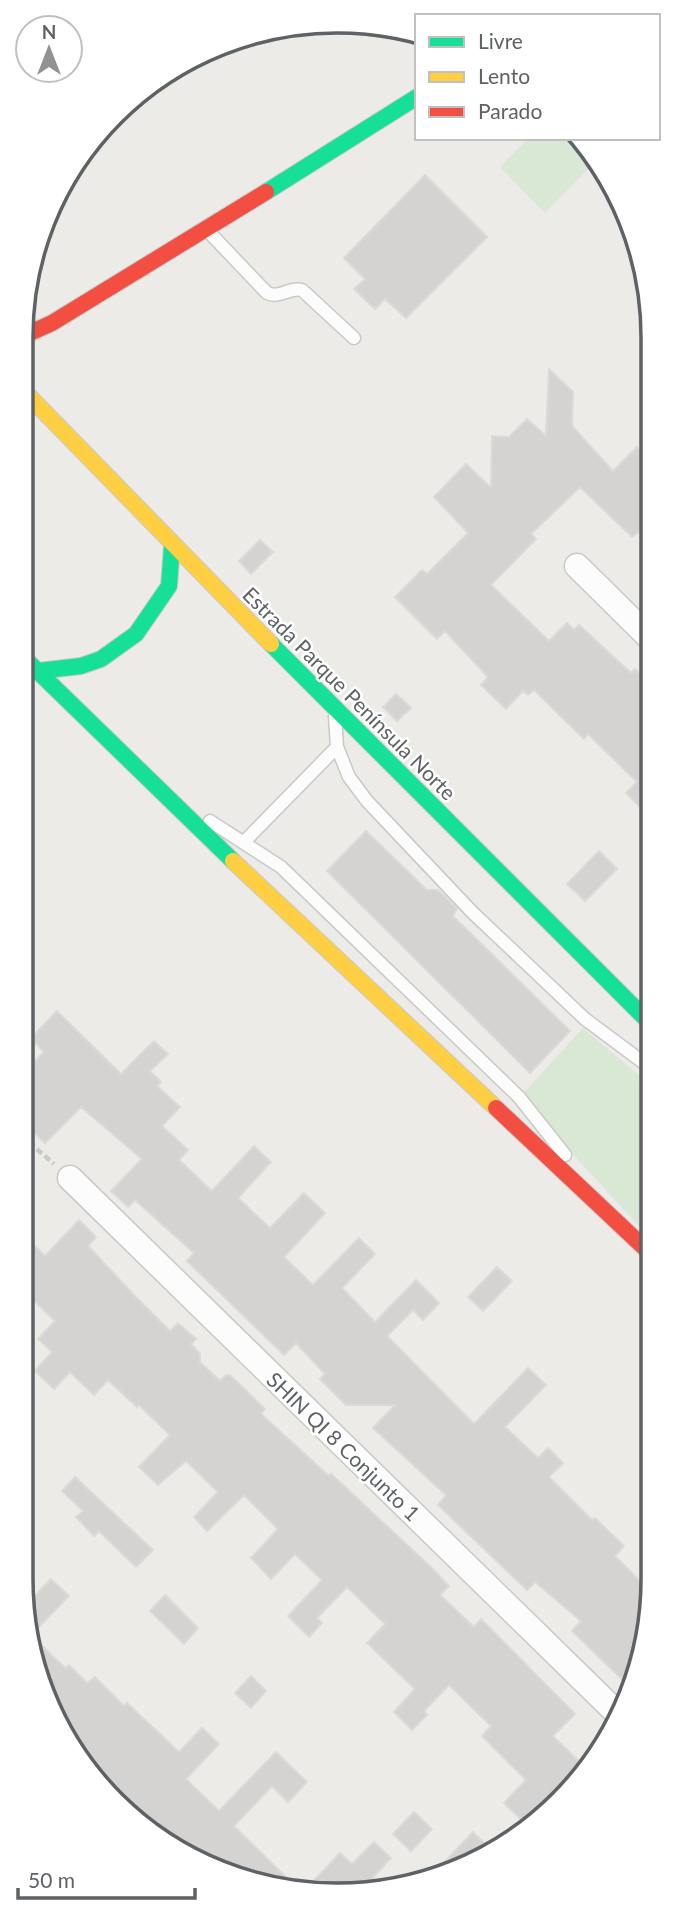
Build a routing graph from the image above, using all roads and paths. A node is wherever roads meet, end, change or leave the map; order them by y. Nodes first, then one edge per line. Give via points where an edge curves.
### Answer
1 (415, 98) edge
2 (207, 230) junction
3 (52, 323) junction
4 (33, 331) edge
5 (354, 338) dead end
6 (33, 345) edge
7 (33, 401) edge
8 (172, 546) junction
9 (577, 566) dead end
10 (641, 629) edge
11 (33, 666) edge
12 (38, 671) junction
13 (336, 709) junction
14 (337, 747) junction
15 (153, 786) junction
16 (244, 842) junction
17 (641, 1014) edge
18 (641, 1061) edge
19 (33, 1146) edge
20 (70, 1178) joint
21 (621, 1225) junction
22 (641, 1244) edge
23 (612, 1708) edge

1 - 2 main road
2 - 3 main road
2 - 5 lane via 267,293 274,296 302,290
3 - 4 main road
3 - 6 main road
7 - 8 main road, Estrada Parque Península Norte
8 - 12 main road via 169,586 135,634 101,659
8 - 13 main road, Estrada Parque Península Norte
9 - 10 street
11 - 12 main road
12 - 15 main road
13 - 14 lane
13 - 17 main road, Estrada Parque Península Norte
14 - 16 lane
14 - 18 lane via 349,777 366,801 472,912 585,1019
15 - 16 lane
15 - 21 main road
16 - 21 lane via 281,867 519,1097
19 - 20 path
20 - 23 street, SHIN QI 8 Conjunto 1
21 - 22 main road

